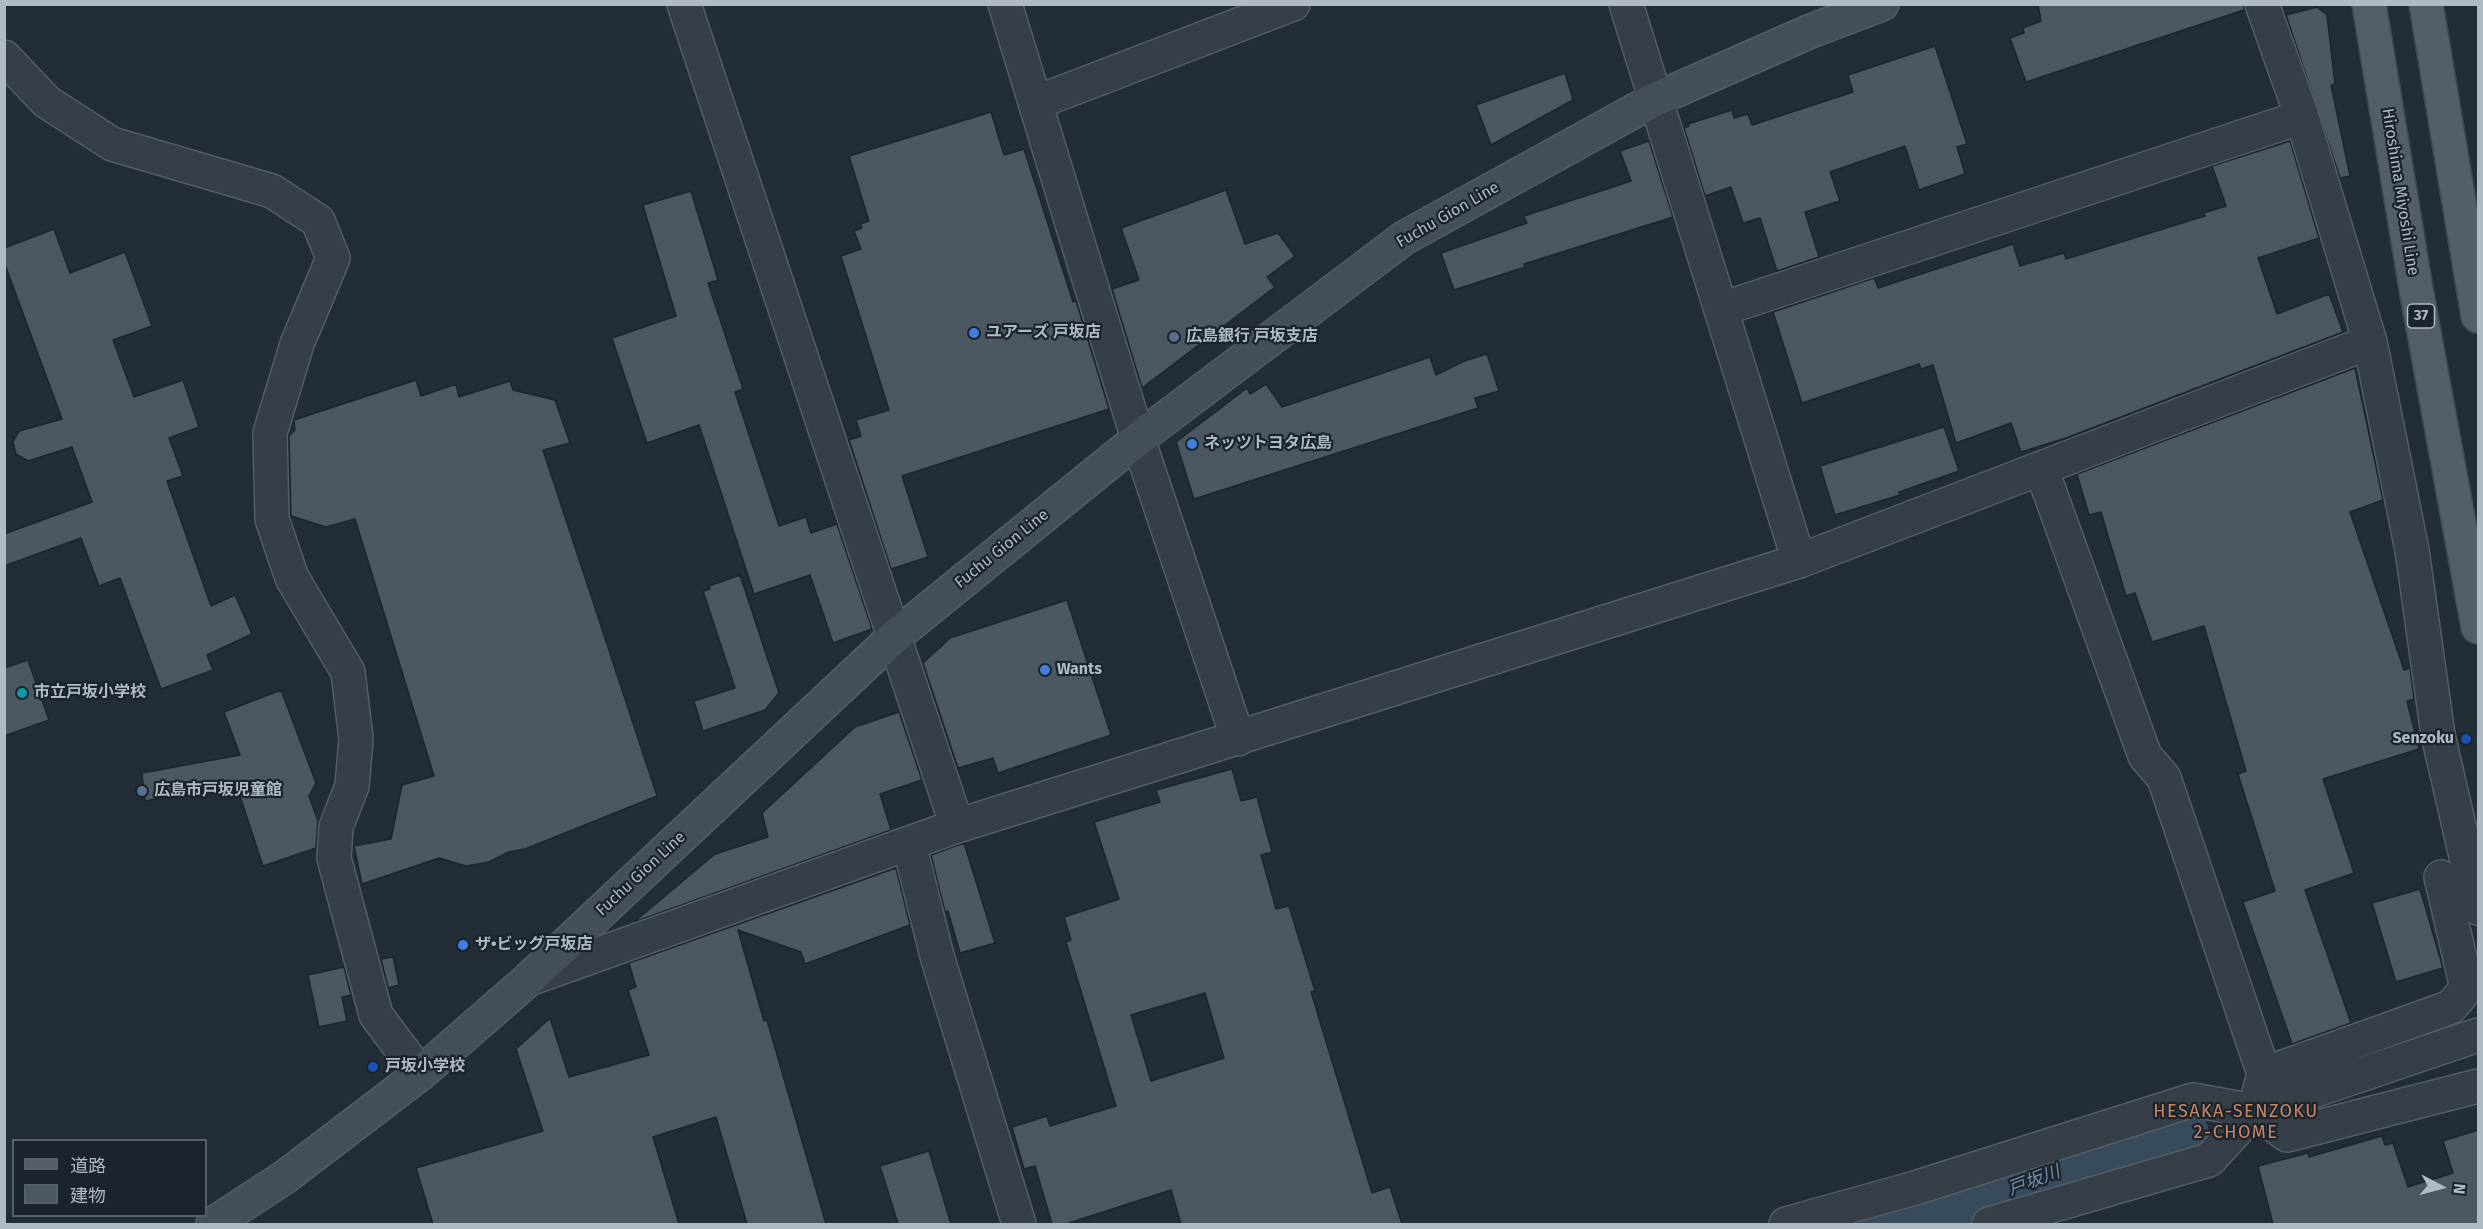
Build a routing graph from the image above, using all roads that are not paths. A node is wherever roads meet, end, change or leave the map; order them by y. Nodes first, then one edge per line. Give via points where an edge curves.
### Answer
1 (684, 4) edge
2 (1005, 4) edge
3 (1293, 4) edge
4 (1626, 4) edge
5 (1882, 4) edge
6 (2262, 4) edge
7 (2369, 4) edge
8 (2426, 4) edge
9 (4, 57) edge
10 (1654, 100) junction
11 (1035, 103) junction
12 (2302, 117) junction
13 (1722, 309) junction
14 (2478, 316) edge
15 (2370, 342) junction
16 (1138, 439) junction
17 (2041, 468) junction
18 (1799, 561) junction
19 (2478, 627) edge
20 (893, 638) junction
21 (1238, 739) junction
22 (957, 826) junction
23 (909, 844) junction
24 (2441, 877) dead end
25 (2478, 908) edge
26 (529, 979) junction
27 (2478, 1035) edge
28 (420, 1074) junction
29 (2264, 1074) junction
30 (2478, 1086) edge
31 (2254, 1110) junction
32 (213, 1224) edge
33 (1019, 1224) edge
34 (1786, 1224) edge
35 (1989, 1224) edge

1 - 20 street
2 - 11 street
3 - 11 street
4 - 10 street
5 - 10 main road, Fuchu Gion Line
6 - 12 street
7 - 19 main road, Hiroshima Miyoshi Line / 37
8 - 14 main road
9 - 28 street via 47,102 112,144 272,191 318,221 333,258 297,344 270,433 272,519 292,578 348,672 356,739 352,786 336,827 334,858 376,1015
10 - 13 street
10 - 16 main road, Fuchu Gion Line via 1404,238
11 - 16 street
12 - 13 street
12 - 15 street
13 - 18 street
15 - 17 street
15 - 25 street via 2412,550 2438,735
16 - 20 main road, Fuchu Gion Line
16 - 21 street
17 - 18 street
17 - 29 street via 2145,756 2164,778
18 - 21 street
20 - 22 street
20 - 26 main road, Fuchu Gion Line
21 - 22 street
22 - 23 street
23 - 26 street
23 - 33 street via 937,956
24 - 29 street via 2467,988 2451,1007
26 - 28 main road, Fuchu Gion Line
27 - 31 street
28 - 32 main road, Fuchu Gion Line via 285,1177
29 - 31 street
30 - 31 street via 2287,1135
31 - 34 street via 2193,1100 1950,1178
31 - 35 street via 2209,1160

